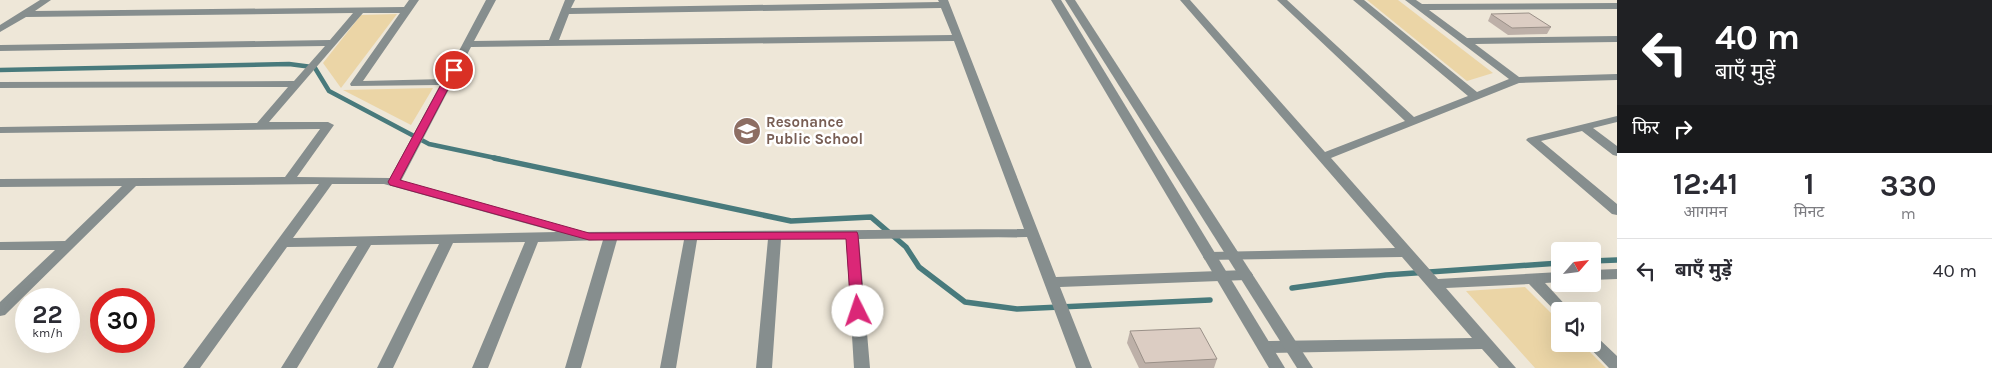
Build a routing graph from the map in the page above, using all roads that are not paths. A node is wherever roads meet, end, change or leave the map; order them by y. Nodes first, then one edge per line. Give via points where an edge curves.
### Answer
1 (46, 0) edge
2 (414, 0) edge
3 (491, 0) edge
4 (570, 0) edge
5 (1056, 0) edge
6 (1070, 0) edge
7 (1185, 0) edge
8 (1282, 0) edge
9 (1358, 0) edge
10 (1410, 0) edge
11 (944, 3) edge
12 (1617, 6) edge
13 (1419, 7) junction
14 (361, 10) junction
15 (407, 10) junction
16 (565, 11) junction
17 (24, 14) junction
18 (0, 29) edge
19 (958, 38) junction
20 (1617, 39) edge
21 (1464, 41) junction
22 (553, 43) junction
23 (333, 44) junction
24 (467, 44) junction
25 (0, 48) edge
26 (1617, 77) edge
27 (1517, 80) junction
28 (447, 82) junction
29 (297, 84) junction
30 (0, 85) edge
31 (1476, 96) junction
32 (1617, 119) edge
33 (1413, 122) junction
34 (260, 126) junction
35 (1584, 127) junction
36 (0, 130) edge
37 (1617, 152) edge
38 (1323, 157) junction
39 (329, 180) junction
40 (288, 181) junction
41 (132, 182) junction
42 (394, 182) junction
43 (0, 183) edge
44 (1617, 211) edge
45 (1032, 233) junction
46 (775, 235) junction
47 (852, 235) junction
48 (589, 236) junction
49 (611, 236) junction
50 (691, 236) junction
51 (533, 238) junction
52 (448, 240) junction
53 (366, 242) junction
54 (282, 243) junction
55 (0, 246) edge
56 (68, 246) junction
57 (1406, 252) junction
58 (1210, 256) junction
59 (1233, 256) junction
60 (1601, 275) edge
61 (1222, 276) junction
62 (1246, 276) junction
63 (1427, 276) junction
64 (1615, 276) edge
65 (1551, 277) edge
66 (1532, 278) junction
67 (1051, 282) junction
68 (1555, 302) edge
69 (0, 311) edge
70 (1486, 343) junction
71 (1291, 346) junction
72 (1265, 347) junction
73 (1601, 350) edge
74 (1617, 366) edge
75 (191, 368) edge
76 (289, 368) edge
77 (385, 368) edge
78 (480, 368) edge
79 (573, 368) edge
80 (668, 368) edge
81 (764, 368) edge
82 (862, 368) edge
83 (1084, 368) edge
84 (1277, 368) edge
85 (1305, 368) edge
86 (1508, 368) edge

1 - 17 street
2 - 15 street
3 - 24 street
4 - 16 street
5 - 58 street
6 - 59 street
7 - 38 street
8 - 33 street
9 - 31 street
10 - 13 street
11 - 16 street
11 - 19 street
12 - 13 street
13 - 21 street
14 - 15 street
14 - 17 street
14 - 23 street
15 - 28 street via 355,84
16 - 22 street
17 - 18 street
19 - 22 street
19 - 45 street
20 - 21 street
21 - 27 street
22 - 24 street
23 - 25 street
23 - 29 street
24 - 28 street
26 - 27 street
27 - 31 street
28 - 42 street
29 - 30 street
29 - 34 street
31 - 33 street
32 - 35 street
33 - 38 street
34 - 36 street
34 - 40 street via 328,125
35 - 37 street
35 - 44 street via 1532,140
38 - 57 street
39 - 40 street
39 - 42 street
39 - 54 street
40 - 41 street
41 - 43 street
41 - 56 street
42 - 48 street
45 - 47 street
45 - 67 street
46 - 47 street
46 - 50 street
46 - 81 street
47 - 82 street
48 - 49 street
48 - 51 street
49 - 50 street
49 - 79 street
50 - 80 street
51 - 52 street
51 - 78 street
52 - 53 street
52 - 77 street
53 - 54 street
53 - 76 street
54 - 75 street
55 - 56 street
56 - 69 street
57 - 59 street
57 - 63 street
58 - 59 street
58 - 61 street
59 - 62 street
60 - 64 street
61 - 62 street
61 - 67 street
61 - 72 street
62 - 71 street
63 - 66 street
63 - 70 street
65 - 66 street
66 - 68 street
67 - 83 street
70 - 71 street
70 - 86 street
71 - 72 street
71 - 85 street
72 - 84 street
73 - 74 street

